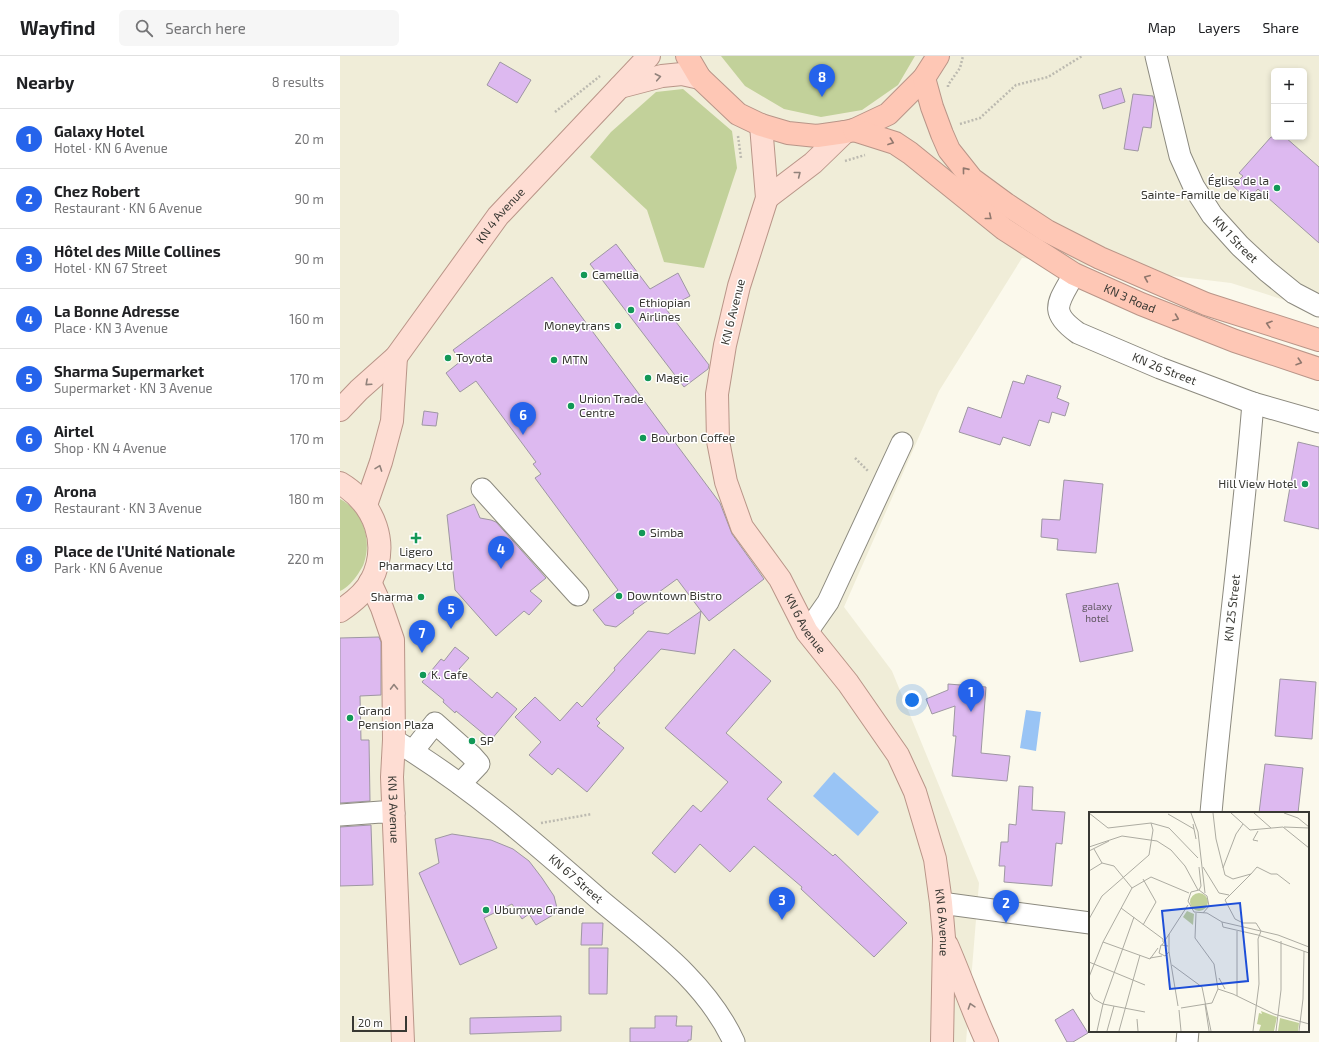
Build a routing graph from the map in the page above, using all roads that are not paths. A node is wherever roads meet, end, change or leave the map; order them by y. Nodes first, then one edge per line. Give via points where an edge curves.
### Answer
1 (648, 56) edge
2 (688, 56) edge
3 (938, 56) edge
4 (1156, 56) edge
5 (700, 78) junction
6 (924, 78) junction
7 (612, 80) junction
8 (761, 125) junction
9 (849, 131) junction
10 (767, 198) junction
11 (1074, 274) junction
12 (1319, 306) edge
13 (1319, 340) edge
14 (396, 357) junction
15 (1319, 369) edge
16 (1252, 403) junction
17 (340, 410) edge
18 (1319, 422) edge
19 (902, 443) dead end
20 (340, 483) edge
21 (482, 489) dead end
22 (366, 505) junction
23 (370, 582) junction
24 (578, 595) dead end
25 (340, 611) edge
26 (807, 632) junction
27 (394, 740) junction
28 (413, 751) junction
29 (460, 784) junction
30 (1211, 812) edge
31 (394, 813) junction
32 (340, 815) edge
33 (941, 903) junction
34 (1089, 923) edge
35 (944, 938) junction
36 (1188, 1032) edge
37 (403, 1042) edge
38 (734, 1042) edge
39 (942, 1042) edge
40 (986, 1042) edge
41 (1187, 1042) edge

1 - 7 main road, KN 4 Avenue
2 - 5 highway
3 - 6 highway
4 - 12 street, KN 1 Street via 1180,156 1194,187 1212,215 1267,271 1294,292
7 -> 5 main road via 682,74
5 - 8 highway via 738,114
6 - 9 highway via 888,114
13 -> 6 highway, KN 3 Road via 1206,304 1114,264 1047,231 1006,204 972,179 949,150
7 - 14 main road, KN 4 Avenue via 562,147 498,216
8 - 9 highway via 788,133 817,136
8 - 10 main road, KN 6 Avenue
10 -> 9 main road
9 -> 11 highway, KN 3 Road via 895,143 1004,229
10 - 26 main road, KN 6 Avenue via 739,286 724,345 717,394 718,441 726,482 742,527 780,579
11 -> 15 highway, KN 3 Road via 1235,341
11 - 16 street, KN 26 Street via 1059,302 1059,311 1066,324 1078,333
14 -> 17 main road, KN 4 Avenue
22 -> 14 main road via 392,421
16 - 18 street, KN 26 Street
16 - 30 street, KN 25 Street via 1239,559
19 - 26 street via 828,602
20 - 22 main road via 352,490
21 - 24 street
22 - 23 main road via 375,523 379,543 378,563
23 - 25 main road via 356,600
27 -> 23 main road, KN 3 Avenue via 393,640
26 - 33 main road, KN 6 Avenue via 848,682 898,755 915,792 927,829 935,858
27 - 28 street, KN 67 Street
27 - 31 main road, KN 3 Avenue
28 - 29 street, KN 67 Street
28 - 29 street via 435,724 478,764
29 - 38 street, KN 67 Street via 679,966 715,1010
31 - 32 street
31 - 37 main road, KN 3 Avenue
33 - 34 street
33 - 35 main road, KN 6 Avenue
35 - 39 main road, KN 6 Avenue
40 -> 35 main road
36 - 41 street

